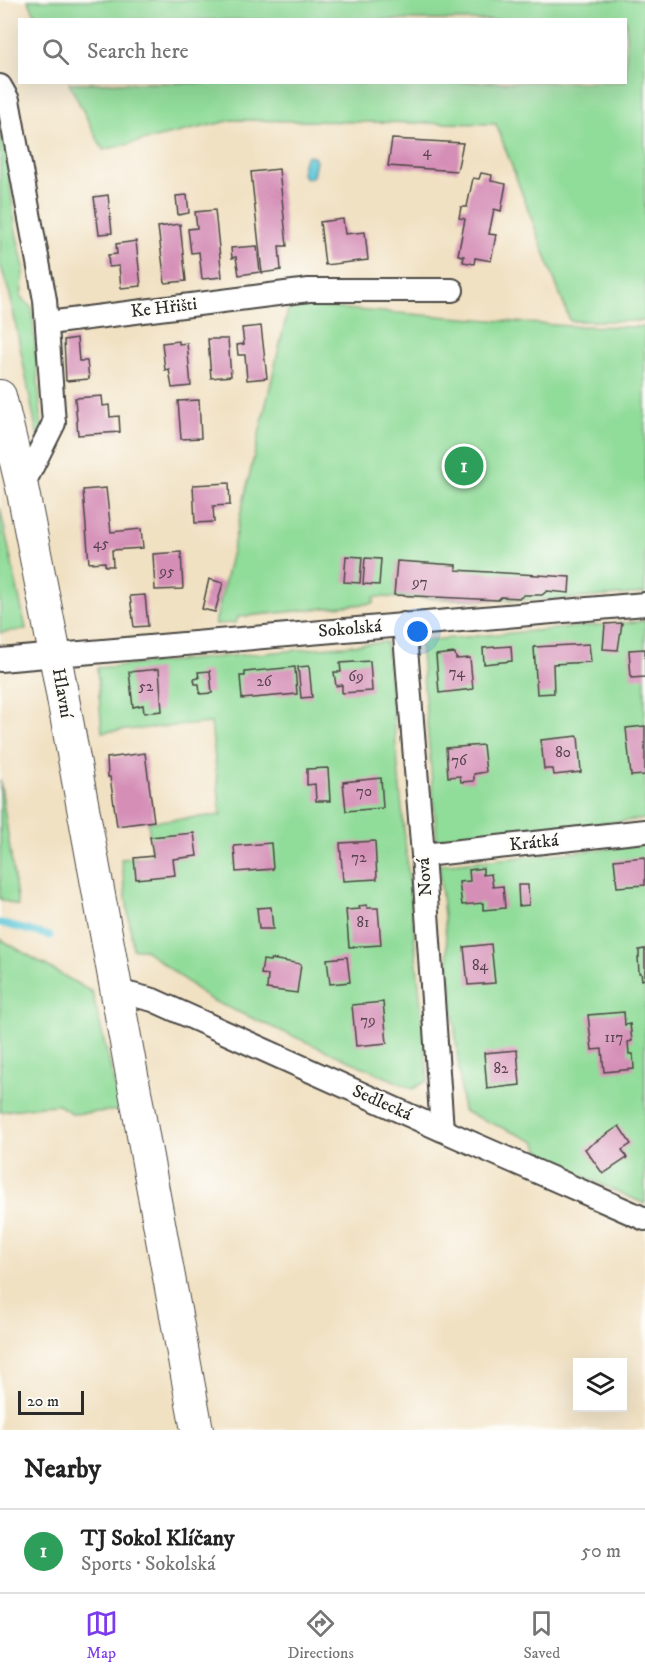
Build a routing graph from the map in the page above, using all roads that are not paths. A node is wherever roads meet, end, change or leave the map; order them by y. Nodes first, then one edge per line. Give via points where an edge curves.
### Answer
1 (0, 86) edge
2 (452, 290) dead end
3 (48, 323) junction
4 (1, 406) edge
5 (22, 487) junction
6 (645, 604) edge
7 (404, 624) junction
8 (56, 655) junction
9 (0, 660) edge
10 (645, 831) edge
11 (423, 855) junction
12 (117, 991) junction
13 (442, 1130) junction
14 (645, 1219) edge
15 (196, 1430) edge

1 - 3 street via 8,100
2 - 3 street, Ke Hřišti via 309,290
3 - 5 street via 54,423
4 - 5 main road, Hlavní
5 - 8 main road, Hlavní
6 - 7 street, Sokolská
7 - 8 street, Sokolská
7 - 11 street, Nová
8 - 9 street, Sokolská
8 - 12 main road, Hlavní
10 - 11 street, Krátká
11 - 13 street, Nová
12 - 13 street, Sedlecká via 153,1000
12 - 15 main road, Hlavní
13 - 14 street, Sedlecká

